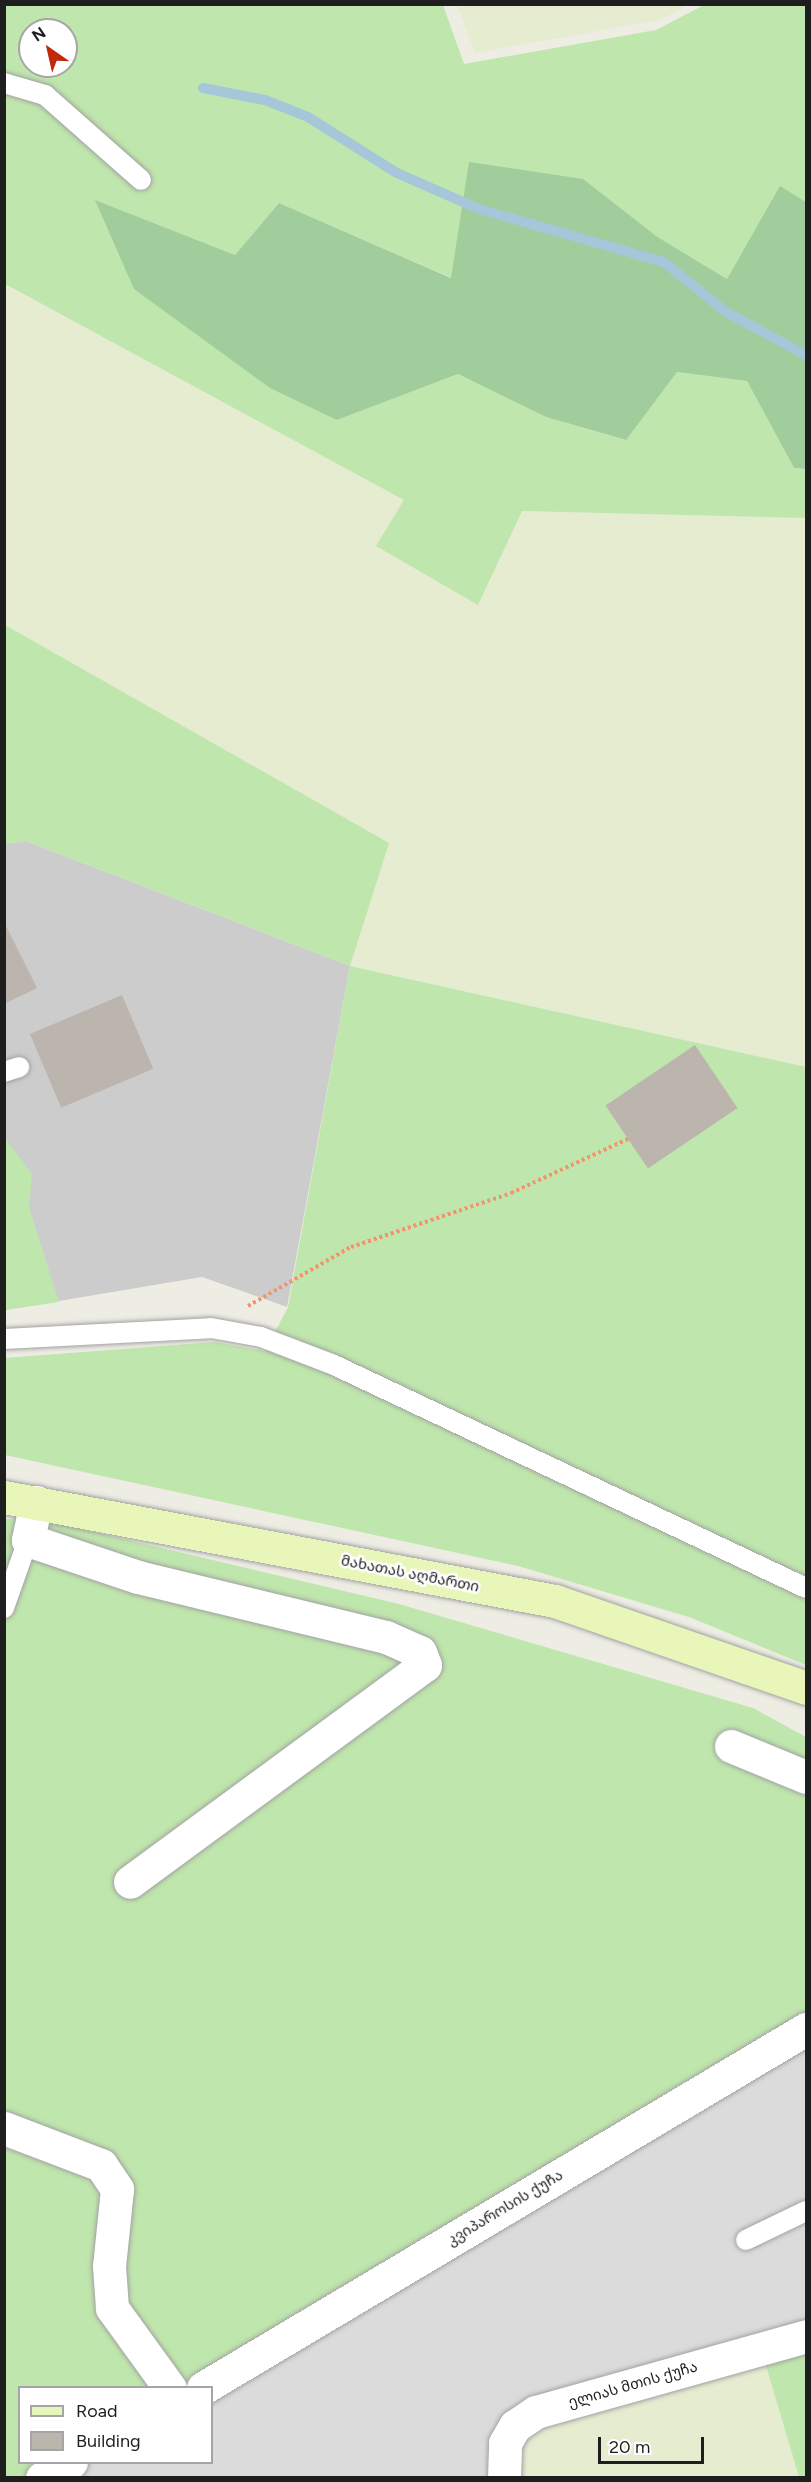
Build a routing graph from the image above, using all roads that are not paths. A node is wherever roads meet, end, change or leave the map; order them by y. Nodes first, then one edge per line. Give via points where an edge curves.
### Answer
1 (4, 83) edge
2 (141, 180) dead end
3 (4, 1339) edge
4 (4, 1497) edge
5 (36, 1503) junction
6 (28, 1540) junction
7 (807, 1588) edge
8 (4, 1608) edge
9 (807, 1688) edge
10 (731, 1746) dead end
11 (807, 1777) edge
12 (130, 1882) dead end
13 (807, 2029) edge
14 (4, 2128) edge
15 (807, 2211) edge
16 (746, 2240) dead end
17 (807, 2336) edge
18 (169, 2386) edge
19 (206, 2386) edge
20 (69, 2464) edge
21 (42, 2478) edge
22 (504, 2478) edge

1 - 2 lane via 45,95
3 - 7 lane via 211,1328 261,1337 334,1365
4 - 5 main road, მახათას აღმართი
5 - 6 street
5 - 9 main road, მახათას აღმართი via 555,1601
6 - 8 lane
6 - 12 street via 138,1576 386,1637 420,1652 425,1665
10 - 11 street
13 - 19 street, კვიპაროსის ქუჩა
14 - 18 street via 100,2165 117,2189 109,2266 112,2308
15 - 16 lane
17 - 22 street, ელიას მთის ქუჩა via 536,2412 515,2426 505,2443
20 - 21 street

